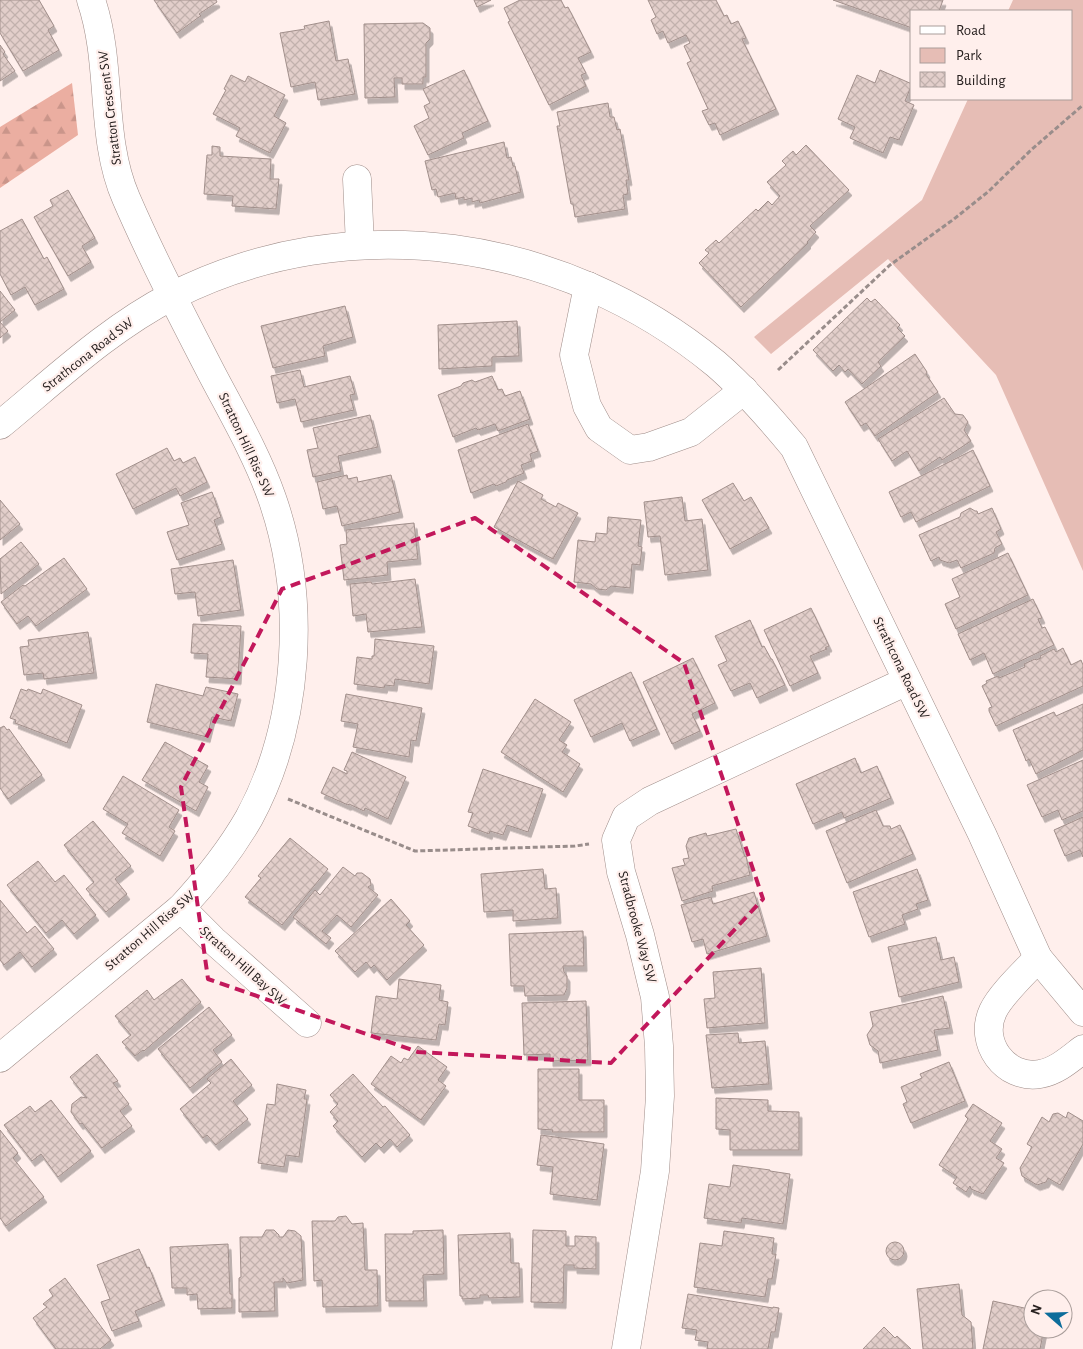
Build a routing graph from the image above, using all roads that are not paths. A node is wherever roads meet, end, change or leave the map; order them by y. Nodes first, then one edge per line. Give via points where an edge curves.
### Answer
1 (91, 0) edge
2 (357, 179) dead end
3 (360, 245) junction
4 (588, 286) junction
5 (172, 296) junction
6 (744, 390) junction
7 (0, 425) edge
8 (907, 681) junction
9 (181, 908) junction
10 (1038, 958) junction
11 (1083, 1012) edge
12 (307, 1023) dead end
13 (1083, 1049) edge
14 (0, 1058) edge
15 (626, 1349) edge

1 - 5 street, Stratton Crescent SW via 101,37 112,152 119,179
2 - 3 street
3 - 4 street, Strathcona Road SW via 409,244 475,252 512,260
3 - 5 street, Strathcona Road SW via 263,261
4 - 6 street, Strathcona Road SW via 658,322 717,365
4 - 6 street via 574,354 587,406 599,428 614,440 630,450 691,432
5 - 7 street, Strathcona Road SW via 117,329
5 - 9 street, Stratton Hill Rise SW via 261,469 277,513 289,563 294,636 286,708 278,745 262,788 230,849
6 - 8 street, Strathcona Road SW via 794,447
8 - 10 street, Strathcona Road SW
8 - 15 street, Stradbrooke Way SW via 650,801 626,817 616,840 621,872 655,997 660,1096 654,1180
9 - 12 street, Stratton Hill Bay SW
9 - 14 street, Stratton Hill Rise SW
10 - 11 street, Strathcona Road SW
10 - 13 street via 993,1011 989,1028 991,1046 1005,1065 1026,1074 1050,1072

